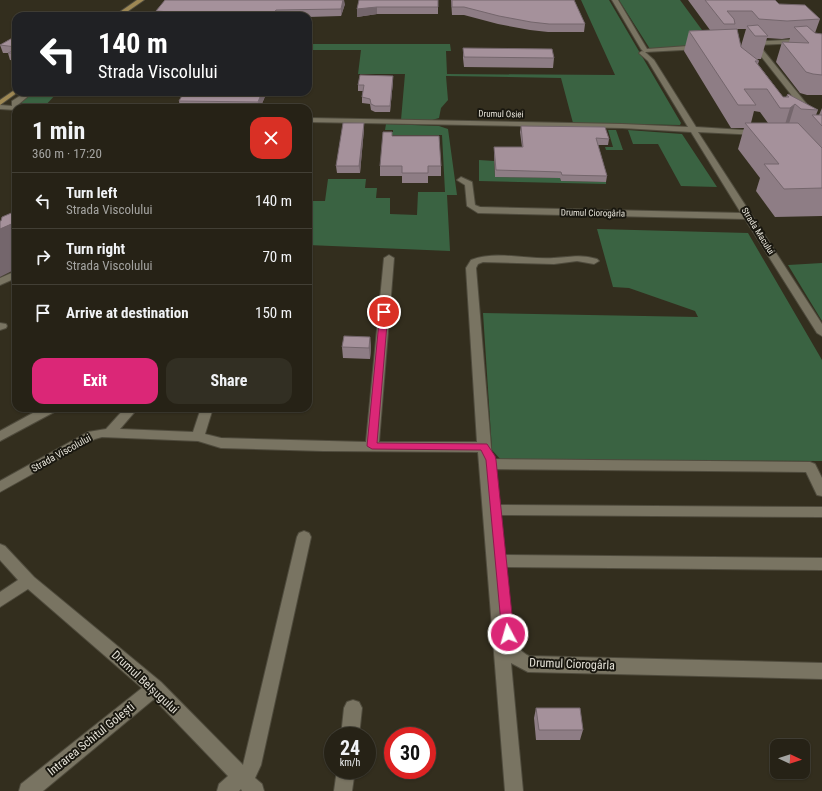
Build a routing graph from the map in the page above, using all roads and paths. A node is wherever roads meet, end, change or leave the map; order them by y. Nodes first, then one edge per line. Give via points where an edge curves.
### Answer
1 (141, 0) edge
2 (148, 0) edge
3 (615, 0) edge
4 (123, 12) edge
5 (131, 12) edge
6 (822, 40) edge
7 (755, 44) junction
8 (740, 45) edge
9 (711, 47) edge
10 (640, 50) junction
11 (12, 88) edge
12 (12, 95) edge
13 (0, 96) edge
14 (25, 96) edge
15 (0, 103) edge
16 (15, 104) edge
17 (0, 106) edge
18 (12, 107) edge
19 (0, 111) edge
20 (12, 112) edge
21 (312, 120) edge
22 (822, 128) edge
23 (695, 133) junction
24 (770, 134) edge
25 (461, 180) dead end
26 (749, 216) junction
27 (388, 258) dead end
28 (594, 261) dead end
29 (12, 276) edge
30 (0, 282) edge
31 (822, 333) edge
32 (36, 412) edge
33 (45, 412) edge
34 (128, 412) edge
35 (206, 412) edge
36 (31, 420) junction
37 (109, 433) junction
38 (0, 437) edge
39 (198, 437) junction
40 (372, 446) junction
41 (484, 446) junction
42 (491, 464) junction
43 (0, 487) edge
44 (822, 491) edge
45 (496, 510) junction
46 (822, 512) edge
47 (304, 537) dead end
48 (0, 550) edge
49 (501, 561) junction
50 (822, 564) edge
51 (29, 581) junction
52 (0, 600) edge
53 (822, 671) edge
54 (155, 688) junction
55 (353, 708) dead end
56 (351, 727) edge
57 (345, 779) edge
58 (247, 783) edge
59 (28, 791) edge
60 (226, 791) edge
61 (343, 791) edge
62 (514, 791) edge

1 - 4 main road
2 - 5 main road
3 - 10 street via 637,37
6 - 7 street
7 - 8 street
7 - 22 street
9 - 10 street
10 - 23 street via 651,60
11 - 13 main road
12 - 15 main road
14 - 16 street
17 - 18 street
19 - 20 street
21 - 23 street, Drumul Osiei via 622,126 680,129
23 - 24 street
23 - 26 street, Strada Macului
25 - 26 street, Drumul Ciorogârla via 469,184 471,206 478,210
26 - 31 street, Strada Macului
27 - 40 street
28 - 41 street via 577,258 554,261 474,262 471,268
29 - 30 street
32 - 36 street
33 - 36 street
34 - 37 street
35 - 39 street
36 - 38 street
37 - 39 street, Strada Viscolului
37 - 43 street, Strada Viscolului via 92,435
39 - 40 street, Strada Viscolului via 221,442
40 - 41 street, Strada Viscolului
41 - 42 street, Drumul Ciorogârla
41 - 62 street
42 - 44 street via 810,467
42 - 45 street, Drumul Ciorogârla
45 - 46 street
45 - 49 street, Drumul Ciorogârla
47 - 58 street
48 - 51 street, Drumul Belșugului
49 - 50 street
49 - 53 street, Drumul Ciorogârla via 510,648 518,659 528,664
51 - 52 street
51 - 54 street, Drumul Belșugului
54 - 58 street, Drumul Belșugului
54 - 59 street, Intrarea Schitul Golești
55 - 56 street
57 - 61 street
58 - 60 street

